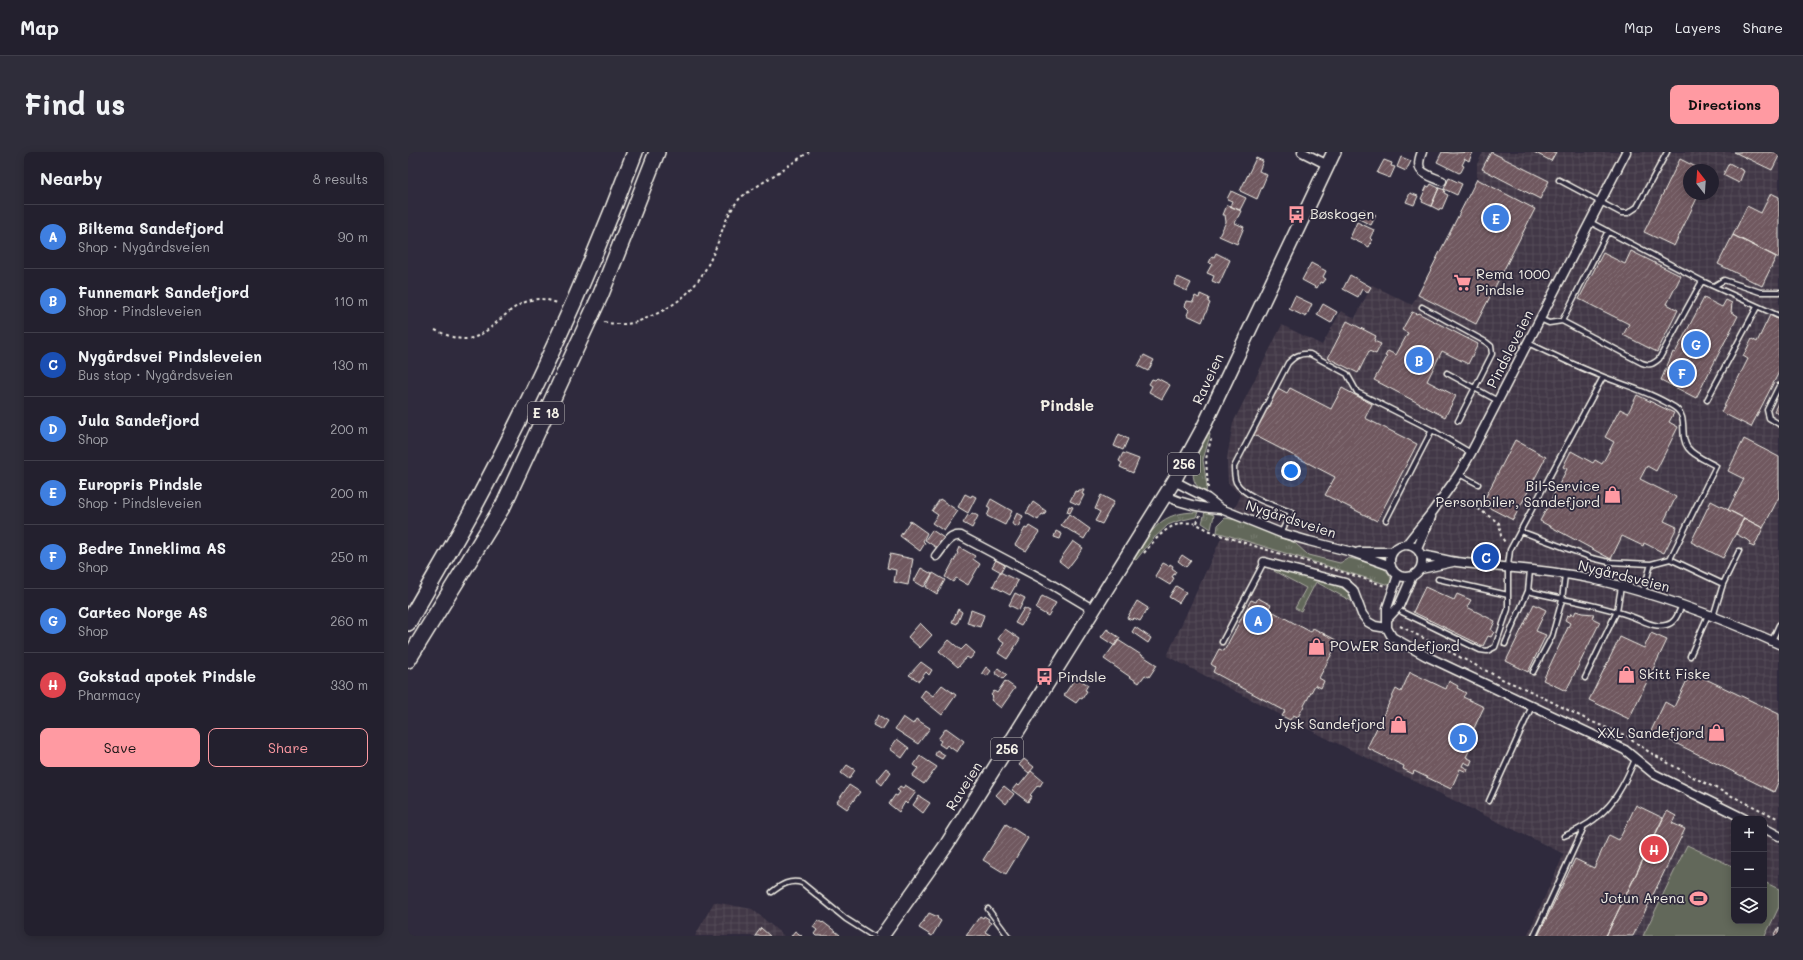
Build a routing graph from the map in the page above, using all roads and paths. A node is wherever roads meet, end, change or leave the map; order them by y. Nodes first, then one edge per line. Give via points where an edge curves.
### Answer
1 (635, 152) edge
2 (657, 152) edge
3 (809, 152) edge
4 (1302, 152) edge
5 (1334, 152) edge
6 (1422, 152) edge
7 (1626, 152) edge
8 (1667, 152) edge
9 (1328, 165) junction
10 (1559, 180) dead end
11 (1442, 182) dead end
12 (1600, 201) junction
13 (1589, 222) junction
14 (1608, 231) junction
15 (1702, 281) junction
16 (1714, 286) junction
17 (1779, 292) edge
18 (559, 303) dead end
19 (1422, 307) dead end
20 (1757, 307) junction
21 (1779, 316) edge
22 (1540, 320) junction
23 (1562, 321) junction
24 (604, 322) dead end
25 (435, 330) dead end
26 (1528, 343) junction
27 (1447, 373) dead end
28 (1603, 377) junction
29 (1779, 386) edge
30 (1476, 387) junction
31 (1707, 400) dead end
32 (1499, 401) junction
33 (1458, 421) dead end
34 (1779, 424) edge
35 (1432, 430) junction
36 (1212, 436) dead end
37 (1471, 452) junction
38 (1459, 474) junction
39 (1174, 481) junction
40 (1478, 484) dead end
41 (1209, 491) dead end
42 (1166, 496) junction
43 (1468, 502) dead end
44 (1221, 509) junction
45 (1433, 511) junction
46 (1201, 514) dead end
47 (1386, 520) dead end
48 (1197, 524) junction
49 (1167, 529) dead end
50 (1520, 531) junction
51 (1281, 533) junction
52 (1406, 545) junction
53 (1510, 550) junction
54 (1739, 551) dead end
55 (1352, 552) junction
56 (1392, 552) junction
57 (1419, 552) junction
58 (936, 556) dead end
59 (1670, 559) junction
60 (1264, 562) joint
61 (1456, 562) junction
62 (1651, 564) junction
63 (1390, 566) junction
64 (1508, 566) junction
65 (1420, 568) junction
66 (1530, 569) junction
67 (1398, 575) junction
68 (1565, 575) junction
69 (1412, 576) junction
70 (1438, 580) dead end
71 (1723, 584) junction
72 (1622, 586) junction
73 (1390, 588) dead end
74 (1528, 591) junction
75 (1643, 593) junction
76 (1508, 595) junction
77 (1562, 600) junction
78 (1682, 604) junction
79 (1094, 610) junction
80 (1617, 611) junction
81 (1402, 612) dead end
82 (1710, 616) junction
83 (1388, 618) junction
84 (408, 623) edge
85 (1779, 625) edge
86 (1387, 628) junction
87 (1222, 642) dead end
88 (1775, 642) edge
89 (1505, 644) dead end
90 (1690, 656) dead end
91 (408, 660) edge
92 (1534, 672) dead end
93 (1585, 678) dead end
94 (1532, 706) junction
95 (1636, 758) junction
96 (1489, 801) dead end
97 (1740, 816) edge
98 (1583, 829) junction
99 (1767, 830) edge
100 (1564, 836) dead end
101 (1779, 836) edge
102 (772, 892) dead end
103 (988, 909) dead end
104 (873, 936) edge
105 (882, 936) edge
106 (1008, 936) edge
107 (1534, 936) edge

1 - 84 highway, E 18 via 580,290 534,388 481,494
2 - 91 highway, E 18 via 601,294 504,504
3 - 24 path via 734,204 702,277 686,296 668,308 631,324 619,326
4 - 9 street
5 - 9 main road, Raveien / 256
6 - 11 street via 1419,168
7 - 12 street, Pindsleveien
8 - 12 lane via 1633,210 1628,213 1621,212
9 - 39 main road, Raveien / 256 via 1204,426
10 - 12 lane
12 - 13 street, Pindsleveien
13 - 14 lane
13 - 22 street, Pindsleveien
14 - 15 lane
14 - 23 lane
15 - 16 lane
15 - 23 lane via 1659,359 1653,364 1642,363
16 - 17 lane via 1724,280 1760,292
16 - 20 lane
18 - 25 path via 540,299 524,302 507,312 485,333 473,338 453,338
19 - 30 lane via 1491,346 1492,354
20 - 21 lane
20 - 31 lane
22 - 23 lane
22 - 26 street, Pindsleveien
26 - 28 lane
26 - 32 street, Pindsleveien
27 - 30 lane
28 - 50 lane
28 - 59 lane via 1638,389 1675,407 1684,419 1687,447 1716,466
29 - 34 lane via 1767,410 1769,418
30 - 32 lane
30 - 33 lane
32 - 37 street, Pindsleveien
35 - 37 lane
35 - 47 lane
35 - 51 lane via 1356,392 1347,374 1310,354 1296,356 1288,363 1234,467 1236,482 1241,489 1291,512
36 - 41 path via 1206,458
37 - 38 street, Pindsleveien
38 - 40 lane
38 - 45 street, Pindsleveien
39 - 42 main road, Raveien / 256
39 - 44 street, Nygårdsveien
42 - 44 street, Nygårdsveien via 1203,508
42 - 79 main road, Raveien / 256
43 - 53 path via 1499,523 1501,536
44 - 51 street, Nygårdsveien
45 - 52 street, Pindsleveien
45 - 57 street, Pindsleveien
46 - 48 path
48 - 49 path via 1179,523
48 - 73 path via 1212,532
50 - 53 lane
50 - 62 lane via 1592,558 1609,562
51 - 55 street, Nygårdsveien
52 - 56 street via 1399,546
52 - 57 street
53 - 64 lane
54 - 71 lane
55 - 56 street, Nygårdsveien
55 - 63 street, Nygårdsveien
56 - 63 street
57 - 61 street, Nygårdsveien
57 - 65 street via 1422,564
58 - 79 street via 949,539 957,535 962,536
59 - 62 lane
59 - 71 lane
60 - 86 street via 1345,583 1353,590 1362,614 1368,622
60 - 87 lane
61 - 64 street, Nygårdsveien
61 - 65 street, Nygårdsveien
62 - 75 lane
63 - 67 street
64 - 66 street, Nygårdsveien
64 - 76 lane
65 - 69 street
66 - 68 street, Nygårdsveien
66 - 74 lane
67 - 69 street
67 - 83 street via 1388,606
68 - 72 street, Nygårdsveien
68 - 77 lane
69 - 83 street via 1399,606
70 - 76 lane
71 - 82 lane
72 - 75 street, Nygårdsveien
72 - 80 lane
74 - 77 lane
74 - 89 lane
75 - 78 street, Nygårdsveien
76 - 81 lane via 1506,618 1495,647 1487,652
77 - 80 lane
77 - 92 lane via 1552,636
78 - 80 lane via 1676,620 1665,626 1655,626
78 - 82 street, Nygårdsveien
79 - 105 main road, Raveien / 256 via 951,838
80 - 93 lane
82 - 88 street, Nygårdsveien
82 - 90 lane
83 - 86 street
85 - 88 lane
86 - 94 street via 1392,637 1402,644
94 - 95 street via 1625,750
94 - 96 lane
95 - 97 street via 1654,774
95 - 98 lane via 1615,800
98 - 100 lane
98 - 107 lane
99 - 101 street
102 - 104 lane via 789,882 796,881
103 - 106 lane

